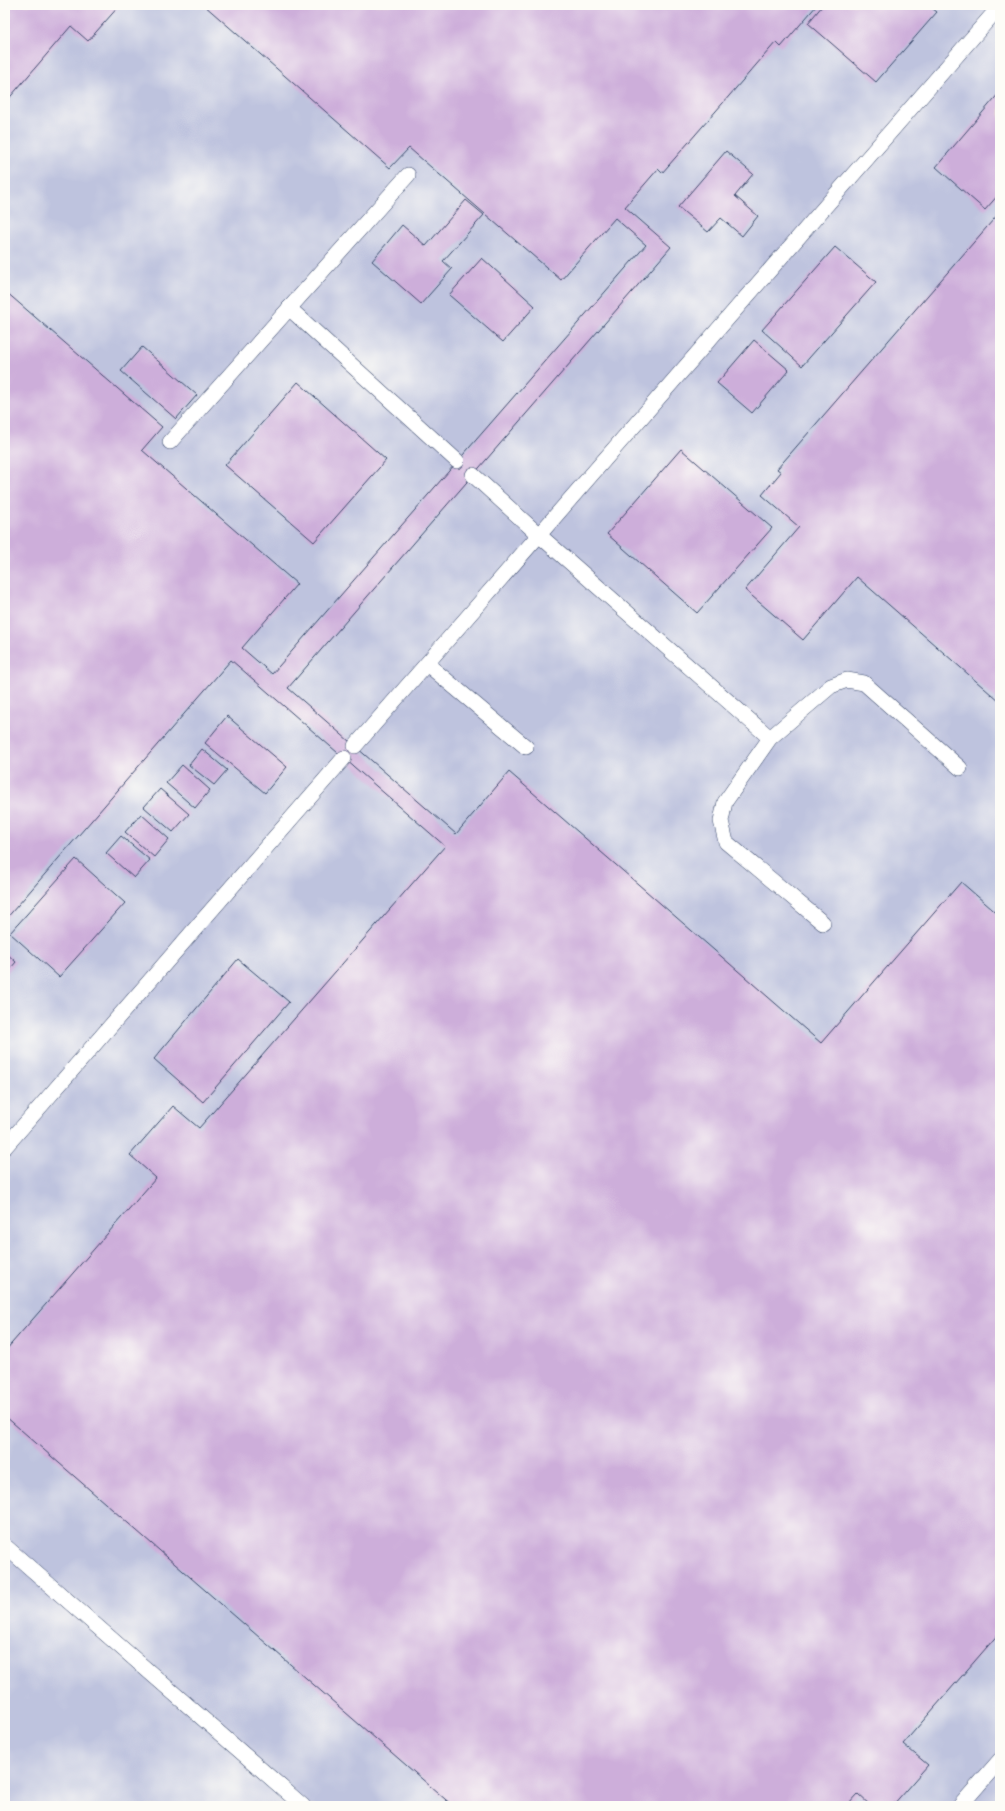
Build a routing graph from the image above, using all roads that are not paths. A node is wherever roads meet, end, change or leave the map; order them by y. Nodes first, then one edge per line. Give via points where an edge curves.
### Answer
1 (1000, 6) edge
2 (408, 175) dead end
3 (289, 308) junction
4 (170, 442) dead end
5 (457, 461) dead end
6 (473, 475) dead end
7 (539, 535) junction
8 (427, 664) junction
9 (770, 738) junction
10 (355, 746) dead end
11 (526, 747) dead end
12 (344, 758) dead end
13 (960, 768) dead end
14 (823, 923) dead end
15 (5, 1148) edge
16 (5, 1546) edge
17 (1000, 1760) edge
18 (303, 1806) edge
19 (960, 1806) edge

1 - 7 lane
2 - 3 lane
3 - 4 lane
3 - 5 lane
6 - 7 lane
7 - 8 lane
7 - 9 lane
8 - 10 lane
8 - 11 lane
9 - 13 lane via 831,686 847,680 864,683
9 - 14 lane via 726,802 721,821 726,842
12 - 15 lane
16 - 18 lane
17 - 19 lane

